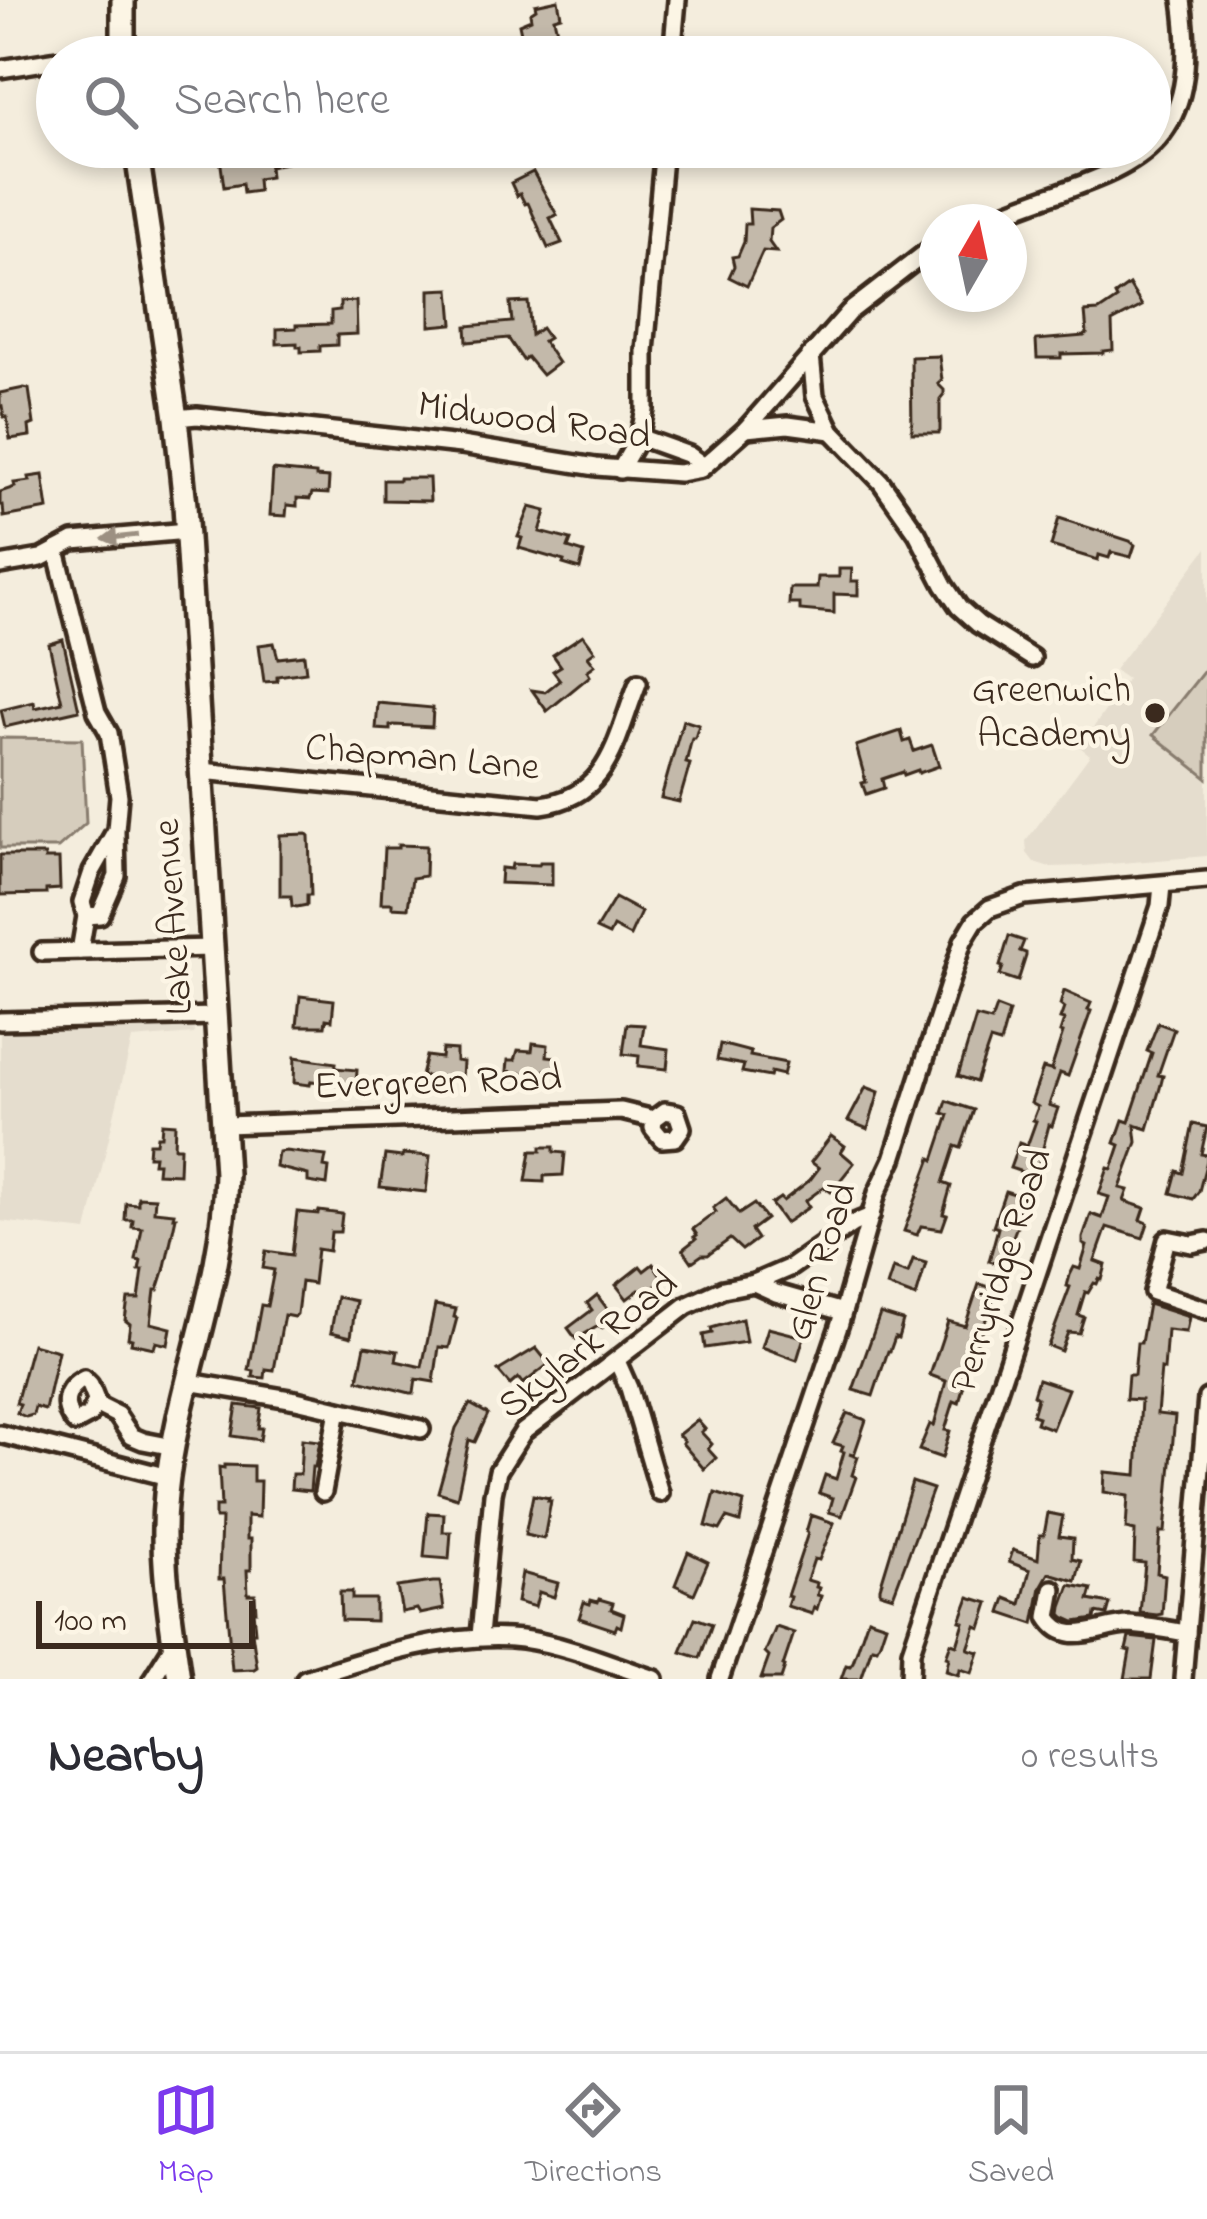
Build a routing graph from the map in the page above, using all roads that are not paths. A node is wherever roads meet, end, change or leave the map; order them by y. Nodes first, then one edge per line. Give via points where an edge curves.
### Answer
1 (123, 0) edge
2 (677, 0) edge
3 (1183, 0) edge
4 (122, 36) edge
5 (674, 36) edge
6 (36, 63) edge
7 (0, 69) edge
8 (1171, 125) edge
9 (139, 168) edge
10 (662, 168) edge
11 (1119, 168) edge
12 (1026, 204) edge
13 (919, 258) edge
14 (811, 355) junction
15 (176, 418) junction
16 (746, 429) junction
17 (832, 431) junction
18 (639, 437) junction
19 (704, 466) junction
20 (620, 470) junction
21 (187, 531) junction
22 (56, 550) junction
23 (0, 565) edge
24 (1032, 658) dead end
25 (638, 683) dead end
26 (202, 771) junction
27 (1207, 880) edge
28 (1162, 885) junction
29 (213, 948) junction
30 (80, 951) junction
31 (42, 952) dead end
32 (218, 1016) junction
33 (0, 1022) edge
34 (654, 1119) dead end
35 (224, 1124) junction
36 (871, 1216) junction
37 (1207, 1241) edge
38 (754, 1282) junction
39 (1207, 1310) edge
40 (843, 1312) junction
41 (617, 1360) junction
42 (189, 1382) junction
43 (1207, 1398) edge
44 (95, 1404) dead end
45 (338, 1410) junction
46 (421, 1429) dead end
47 (0, 1434) edge
48 (174, 1447) junction
49 (168, 1477) junction
50 (323, 1492) dead end
51 (659, 1493) dead end
52 (1054, 1588) dead end
53 (1187, 1633) junction
54 (480, 1636) junction
55 (174, 1644) junction
56 (152, 1679) edge
57 (179, 1679) edge
58 (305, 1679) edge
59 (655, 1679) edge
60 (720, 1679) edge
61 (910, 1679) edge
62 (1183, 1679) edge

1 - 4 main road
2 - 5 street
3 - 8 street via 1188,83
6 - 7 street
9 - 15 main road, Lake Avenue
10 - 18 street
11 - 12 street
13 - 14 street, Midwood Road via 849,312
14 - 16 street, Midwood Road
14 - 17 street via 815,397
15 - 20 street, Midwood Road via 360,432
15 - 21 main road, Lake Avenue
16 - 17 street
16 - 19 street, Midwood Road
17 - 24 street via 881,482 959,607
18 - 19 street
18 - 20 street
19 - 20 street, Midwood Road
21 -> 22 street via 73,541
21 - 26 main road, Lake Avenue
22 - 23 street
22 - 30 street via 119,796 116,830 82,902
25 - 26 street, Chapman Lane via 607,765 560,803
26 - 29 main road, Lake Avenue
27 - 28 street
28 - 36 street, Glen Road via 1024,896 975,921
28 - 61 street, Perryridge Road via 911,1652
29 - 30 street
29 - 32 main road, Lake Avenue
30 - 31 street
32 - 33 street
32 - 35 main road, Lake Avenue
34 - 35 street, Evergreen Road via 621,1111
35 - 42 main road, Lake Avenue via 221,1245
36 - 38 street, Skylark Road
36 - 40 street, Glen Road
37 - 39 street via 1167,1238 1153,1292
38 - 40 street
38 - 41 street, Skylark Road via 686,1306
40 - 60 street, Glen Road
41 - 51 street
41 - 54 street, Skylark Road via 523,1432 498,1472
42 - 45 street
42 - 48 main road, Lake Avenue
43 - 53 street
44 - 48 street via 117,1414 131,1436
45 - 46 street
45 - 50 street
47 - 49 street
48 - 49 main road, Lake Avenue
49 - 55 main road, Lake Avenue via 164,1546
52 - 53 street via 1047,1611 1055,1628
53 - 62 street
54 - 58 street
54 - 59 street via 557,1647
55 - 56 street
55 - 57 main road, Lake Avenue

